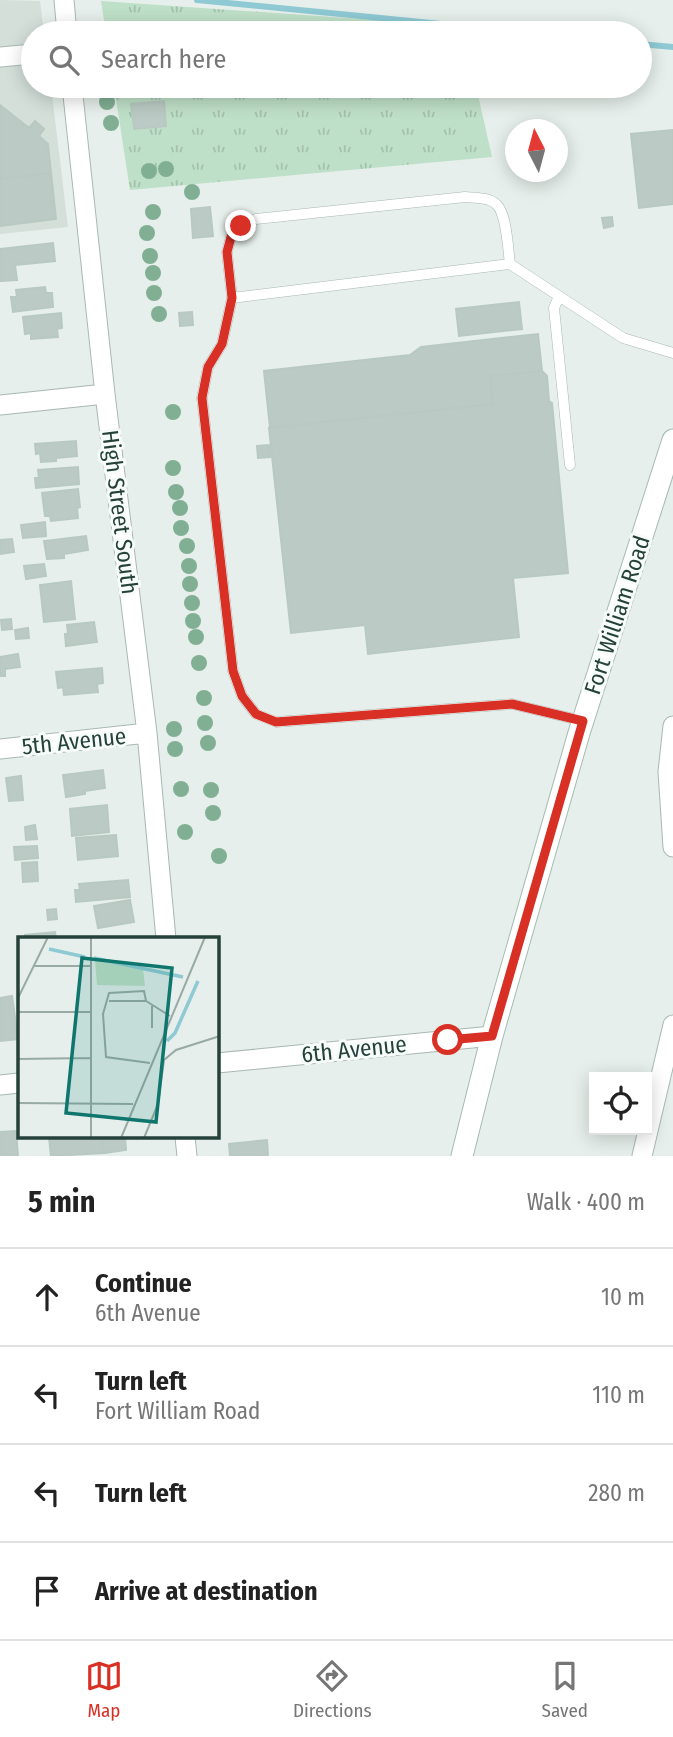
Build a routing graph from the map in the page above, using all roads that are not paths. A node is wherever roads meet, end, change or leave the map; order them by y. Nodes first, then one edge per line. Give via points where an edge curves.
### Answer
1 (64, 0) edge
2 (66, 21) edge
3 (21, 55) edge
4 (0, 57) edge
5 (73, 98) edge
6 (510, 264) junction
7 (559, 296) junction
8 (232, 298) junction
9 (673, 352) edge
10 (105, 394) junction
11 (0, 405) edge
12 (673, 440) edge
13 (570, 465) dead end
14 (583, 721) junction
15 (673, 726) edge
16 (148, 733) junction
17 (0, 749) edge
18 (673, 847) edge
19 (166, 937) edge
20 (673, 1025) edge
21 (492, 1036) junction
22 (219, 1063) edge
23 (18, 1083) edge
24 (0, 1084) edge
25 (185, 1138) edge
26 (187, 1156) edge
27 (462, 1156) edge
28 (642, 1156) edge

1 - 2 street
3 - 4 street
5 - 10 street, High Street South
6 - 7 lane
6 - 8 lane
6 - 8 lane via 503,217 497,205 484,198 256,219 231,237 227,252
7 - 9 lane via 623,338
7 - 13 lane via 554,308
8 - 14 lane via 222,344 208,367 202,398 233,671 242,696 256,714 276,722 512,704
10 - 11 street
10 - 16 street, High Street South
12 - 14 main road, Fort William Road
14 - 21 main road, Fort William Road
15 - 18 street via 668,772
16 - 17 street, 5th Avenue
16 - 19 street, High Street South
20 - 28 street
21 - 22 street, 6th Avenue
21 - 27 main road, Fort William Road
23 - 24 street
25 - 26 street

